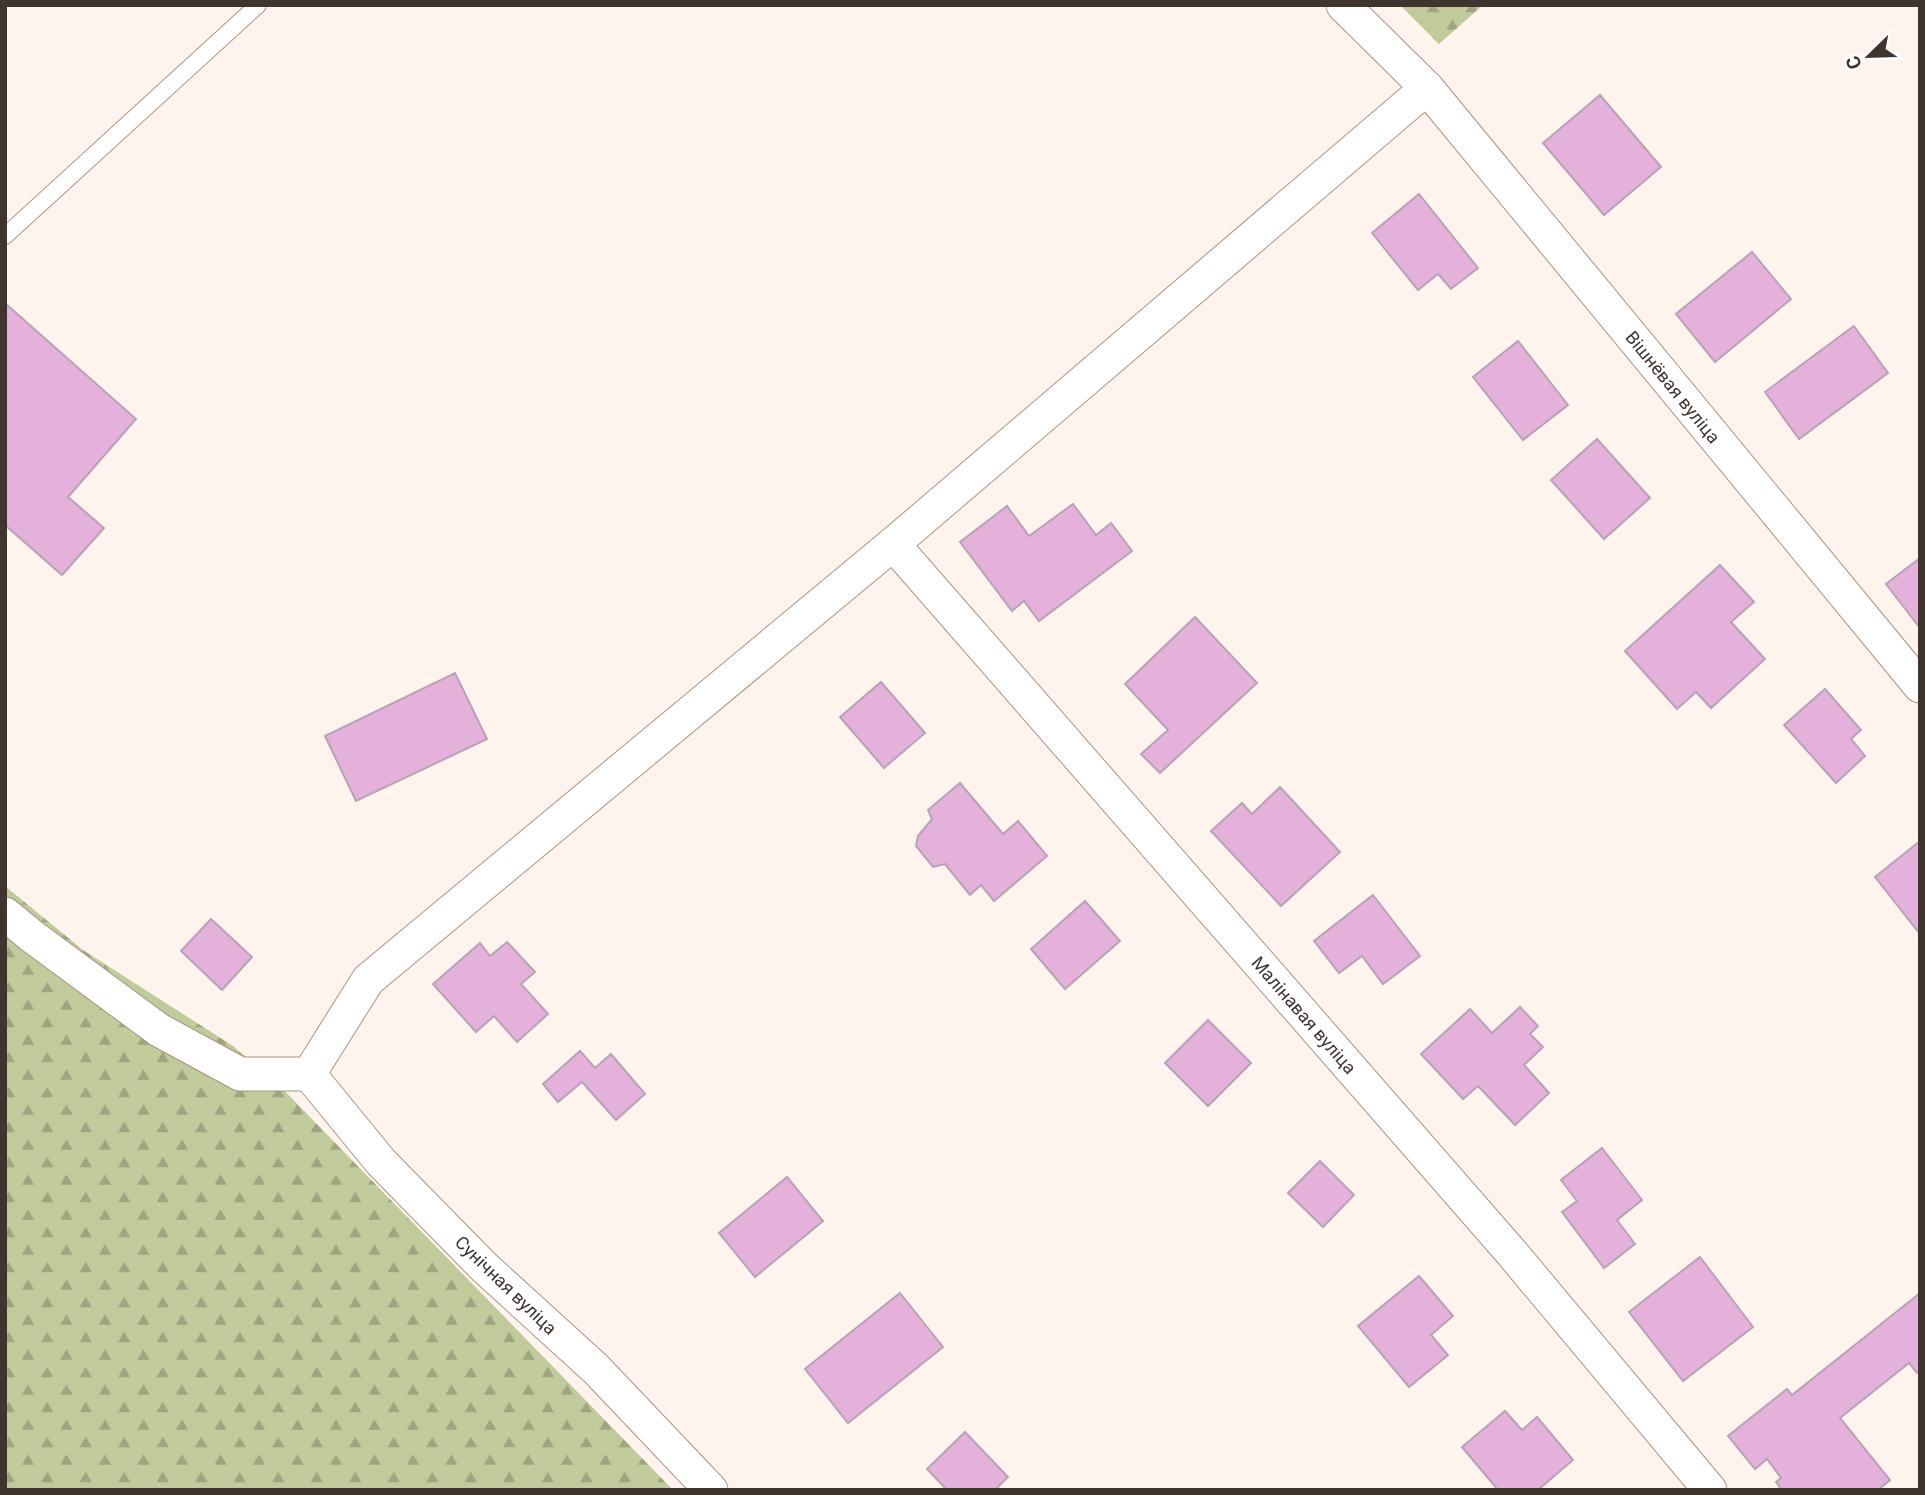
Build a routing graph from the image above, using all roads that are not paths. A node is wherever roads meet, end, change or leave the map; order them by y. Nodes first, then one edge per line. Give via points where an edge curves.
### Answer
1 (258, 5) edge
2 (1343, 5) edge
3 (1427, 88) junction
4 (5, 236) edge
5 (893, 544) junction
6 (1920, 686) edge
7 (5, 914) edge
8 (309, 1074) junction
9 (711, 1490) edge
10 (1710, 1490) edge

1 - 4 lane
2 - 3 street, Вішнёвая вуліца
3 - 5 street
3 - 6 street, Вішнёвая вуліца
5 - 8 street via 368,980
5 - 10 street, Малінавая вуліца via 1511,1252
7 - 8 street via 159,1030 240,1074
8 - 9 street, Сунічная вуліца via 381,1162 484,1267 596,1369

